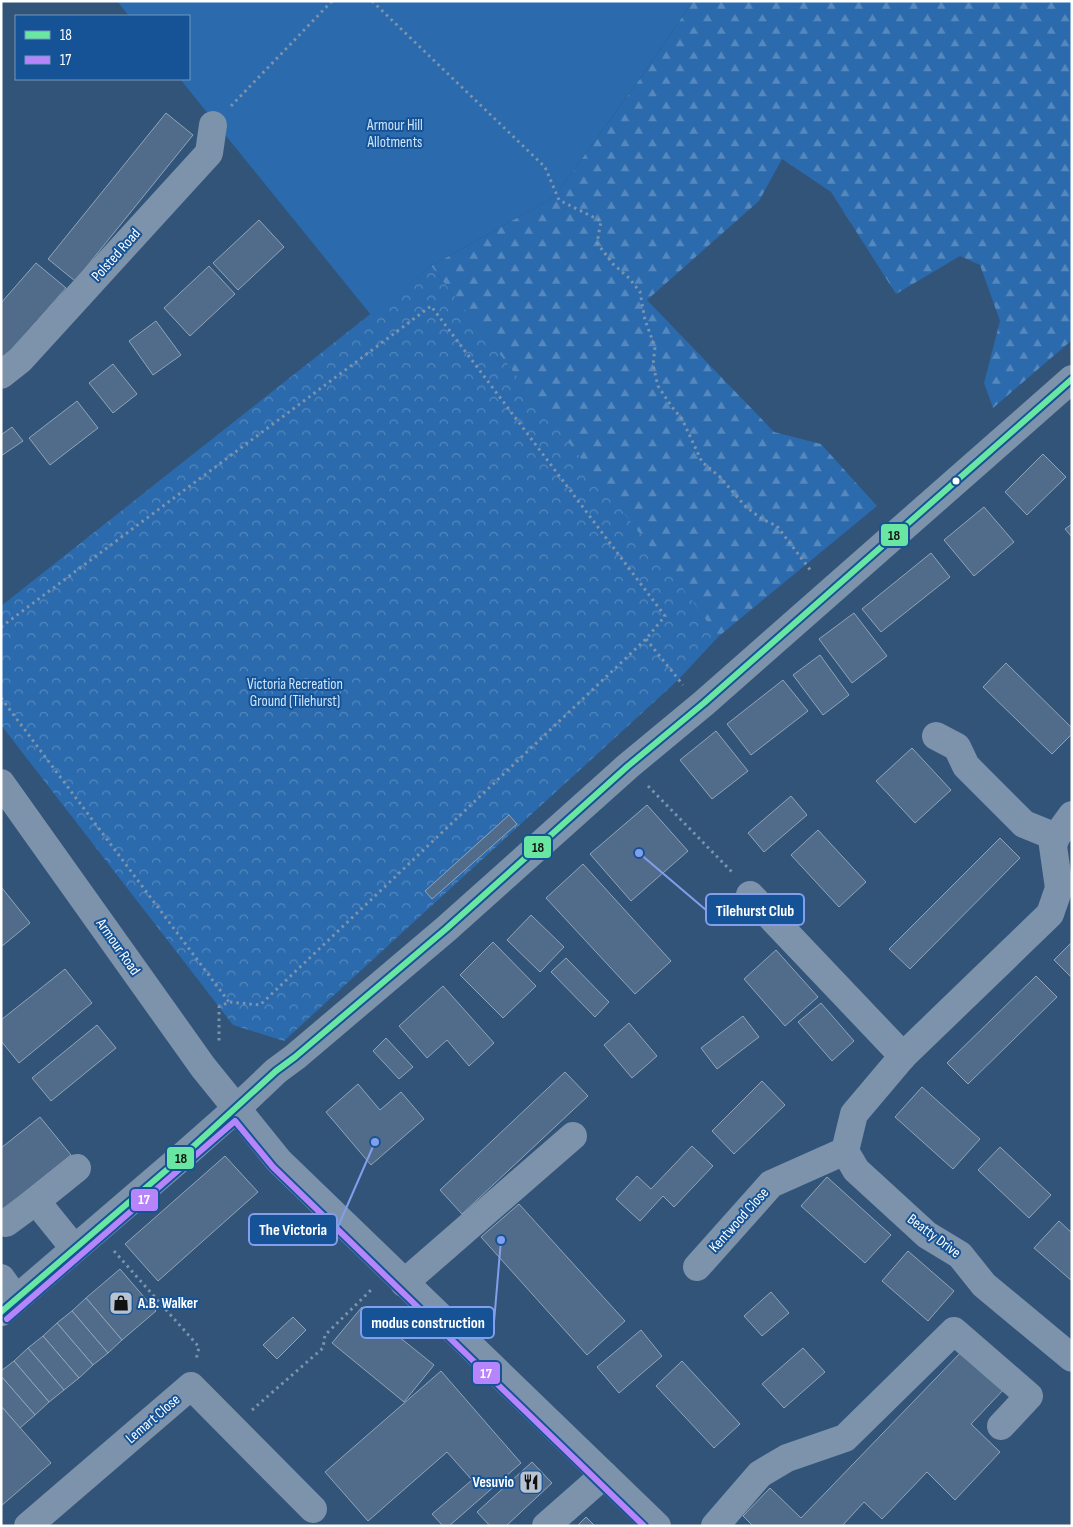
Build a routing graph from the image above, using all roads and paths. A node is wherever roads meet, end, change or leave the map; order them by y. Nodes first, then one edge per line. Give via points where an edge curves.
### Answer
1 (332, 1) edge
2 (372, 1) edge
3 (213, 125) joint
4 (1, 376) edge
5 (1069, 387) edge
6 (829, 592) junction
7 (1, 628) edge
8 (646, 639) junction
9 (678, 680) dead end
10 (1, 698) edge
11 (936, 736) dead end
12 (628, 766) junction
13 (1, 783) edge
14 (1072, 815) edge
15 (1056, 837) junction
16 (750, 895) joint
17 (229, 1002) junction
18 (220, 1045) dead end
19 (903, 1056) junction
20 (236, 1109) junction
21 (573, 1136) dead end
22 (845, 1151) junction
23 (77, 1168) dead end
24 (36, 1200) junction
25 (6, 1223) dead end
26 (96, 1230) junction
27 (74, 1248) junction
28 (697, 1267) dead end
29 (398, 1276) junction
30 (6, 1296) edge
31 (1072, 1358) edge
32 (192, 1386) junction
33 (1001, 1426) dead end
34 (232, 1427) junction
35 (604, 1475) junction
36 (313, 1509) dead end
37 (28, 1526) edge
38 (546, 1526) edge
39 (657, 1526) edge
40 (715, 1526) edge

1 - 3 path
2 - 6 path via 545,167 559,200 601,221 597,243 640,292 645,320 655,347 653,365 658,386 682,419 702,462 746,507 777,526
3 - 4 street, Polsted Road via 209,153 20,360
5 - 6 street
6 - 12 street
7 - 8 path via 431,306 665,616
8 - 9 path
8 - 17 path via 260,1005
10 - 17 path
11 - 15 street via 957,747 966,766 1024,824
12 - 16 path via 742,882
12 - 20 street via 446,929 276,1071
13 - 20 street, Armour Road via 203,1068
14 - 15 street
15 - 19 street via 1053,846 1059,888 1050,914
16 - 19 street
17 - 18 path via 219,1007
19 - 22 street via 854,1114
20 - 26 street
20 - 29 street, Armour Road via 279,1160
21 - 29 street
22 - 28 street, Kentwood Close via 771,1184
22 - 31 street, Beatty Drive via 856,1170 927,1235 960,1255 984,1285
23 - 24 street
24 - 25 street
24 - 27 street
26 - 27 street
26 - 32 path via 199,1347
27 - 30 street
29 - 34 path via 325,1335 323,1348
29 - 35 street, Armour Road
32 - 34 street, Lemart Close
32 - 37 street, Lemart Close
33 - 40 street via 1029,1396 954,1331 845,1438 787,1458 760,1474
34 - 36 street, Lemart Close
35 - 38 street
35 - 39 street, Armour Road

